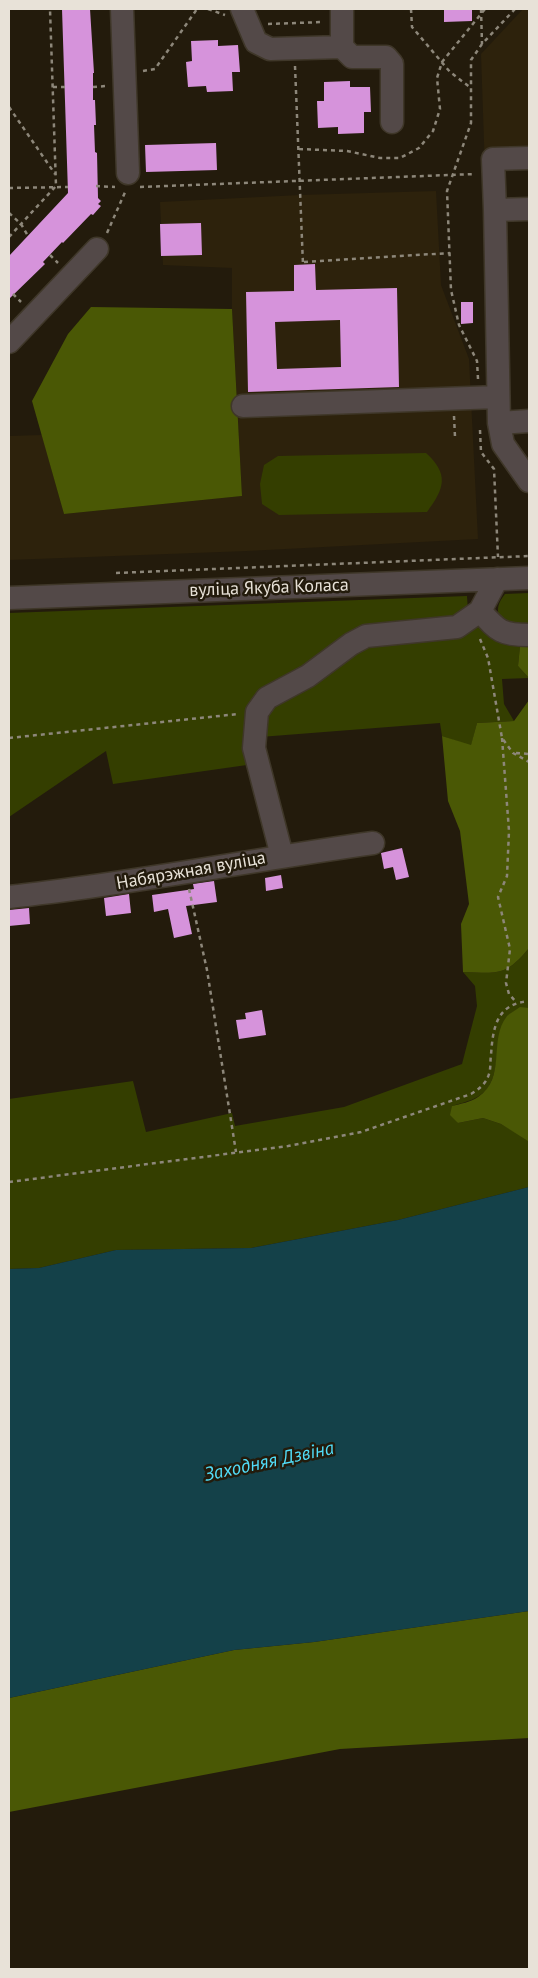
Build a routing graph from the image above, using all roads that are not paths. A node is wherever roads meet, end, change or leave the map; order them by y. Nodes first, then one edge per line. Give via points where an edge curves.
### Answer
1 (122, 9) edge
2 (342, 15) edge
3 (245, 16) edge
4 (342, 46) junction
5 (392, 122) dead end
6 (529, 158) edge
7 (128, 180) road end
8 (529, 209) edge
9 (495, 210) junction
10 (97, 250) road end
11 (9, 342) edge
12 (488, 398) junction
13 (243, 406) dead end
14 (529, 422) edge
15 (499, 423) junction
16 (529, 481) edge
17 (529, 578) edge
18 (497, 579) junction
19 (9, 598) edge
20 (475, 614) junction
21 (529, 635) edge
22 (373, 843) dead end
23 (282, 856) junction
24 (9, 897) edge

1 - 7 street
2 - 4 street
3 - 4 street via 256,42 270,49
4 - 5 street via 352,57 386,58 392,64
6 - 9 street via 493,159
8 - 9 street
9 - 12 street
10 - 11 street
12 - 13 street
12 - 15 street
14 - 15 street
15 - 16 street via 503,444
17 - 18 street, вуліца Якуба Коласа
18 - 19 street, вуліца Якуба Коласа
18 - 20 street
20 - 21 street via 510,635
20 - 23 street via 458,627 366,636 308,676 267,698 257,712 254,748
22 - 23 street, Набярэжная вуліца
23 - 24 street, Набярэжная вуліца via 86,889

